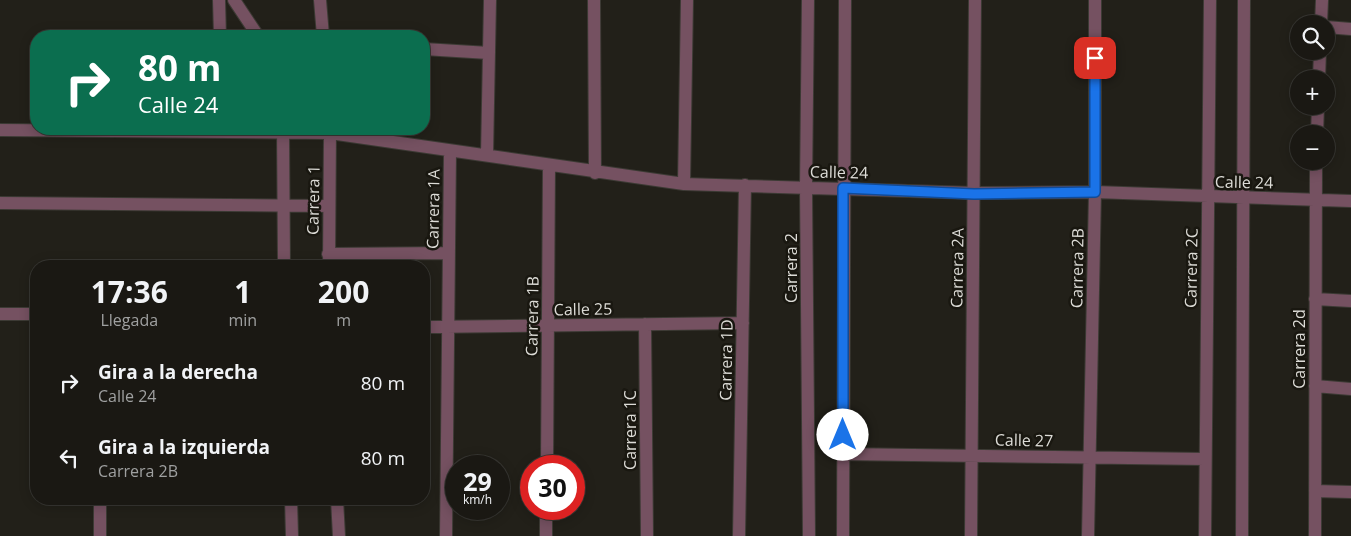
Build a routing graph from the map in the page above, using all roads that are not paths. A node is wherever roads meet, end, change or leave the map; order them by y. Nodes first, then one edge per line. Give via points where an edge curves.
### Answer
1 (218, 0) edge
2 (234, 0) edge
3 (320, 0) edge
4 (490, 0) edge
5 (594, 0) edge
6 (687, 0) edge
7 (808, 0) edge
8 (845, 0) edge
9 (975, 0) edge
10 (1095, 0) edge
11 (1210, 0) edge
12 (1244, 0) edge
13 (1322, 0) edge
14 (1321, 15) edge
15 (1335, 28) edge
16 (1351, 29) edge
17 (220, 30) edge
18 (254, 30) edge
19 (322, 30) edge
20 (430, 49) edge
21 (489, 53) junction
22 (0, 130) edge
23 (30, 130) edge
24 (283, 135) edge
25 (330, 135) edge
26 (353, 135) edge
27 (450, 152) junction
28 (487, 155) junction
29 (549, 166) junction
30 (1316, 170) edge
31 (595, 172) junction
32 (684, 184) junction
33 (745, 185) junction
34 (806, 188) junction
35 (843, 188) junction
36 (1095, 192) junction
37 (974, 194) junction
38 (1208, 198) junction
39 (1244, 198) junction
40 (1315, 200) junction
41 (1351, 200) edge
42 (0, 203) edge
43 (284, 205) junction
44 (329, 206) junction
45 (448, 253) junction
46 (284, 260) edge
47 (329, 260) edge
48 (1315, 299) junction
49 (1351, 301) edge
50 (0, 314) edge
51 (30, 314) edge
52 (743, 323) junction
53 (645, 324) junction
54 (548, 326) junction
55 (430, 327) edge
56 (448, 327) junction
57 (1315, 386) junction
58 (1351, 389) edge
59 (843, 454) junction
60 (546, 455) edge
61 (971, 456) junction
62 (1089, 458) junction
63 (1205, 459) junction
64 (1315, 490) junction
65 (1351, 492) edge
66 (100, 505) edge
67 (291, 505) edge
68 (337, 505) edge
69 (546, 520) edge
70 (100, 536) edge
71 (292, 536) edge
72 (338, 536) edge
73 (446, 536) edge
74 (546, 536) edge
75 (647, 536) edge
76 (739, 536) edge
77 (809, 536) edge
78 (843, 536) edge
79 (970, 536) edge
80 (1088, 536) edge
81 (1205, 536) edge
82 (1242, 536) edge
83 (1315, 536) edge

1 - 17 street
2 - 18 street
3 - 19 street
4 - 21 street
5 - 31 street
6 - 32 street
7 - 34 street, Carrera 2
8 - 35 street
9 - 37 street, Carrera 2A
10 - 36 street, Carrera 2B
11 - 38 street, Carrera 2C
12 - 39 street
13 - 14 street
15 - 16 street
20 - 21 street
21 - 28 street
22 - 23 street
24 - 43 street
25 - 44 street, Carrera 1
26 - 27 street, Calle 24
27 - 28 street, Calle 24
27 - 45 street, Carrera 1A
28 - 29 street, Calle 24
29 - 31 street, Calle 24
29 - 54 street, Carrera 1B
30 - 40 street, Carrera 2d
31 - 32 street, Calle 24
32 - 33 street, Calle 24
33 - 34 street, Calle 24
33 - 52 street, Carrera 1D
34 - 35 street, Calle 24
34 - 77 street, Carrera 2
35 - 37 street, Calle 24
35 - 59 street
36 - 37 street, Calle 24
36 - 38 street, Calle 24
36 - 62 street, Carrera 2B
37 - 61 street, Carrera 2A
38 - 39 street, Calle 24
38 - 63 street, Carrera 2C
39 - 40 street, Calle 24
39 - 82 street
40 - 41 street, Calle 24
40 - 48 street, Carrera 2d
42 - 43 street
43 - 44 street
43 - 46 street
44 - 47 street, Carrera 1
45 - 47 street
45 - 56 street, Carrera 1A
48 - 49 street
48 - 57 street, Carrera 2d
50 - 51 street
52 - 53 street, Calle 25
52 - 76 street, Carrera 1D
53 - 54 street, Calle 25
53 - 75 street, Carrera 1C
54 - 56 street, Calle 25
54 - 60 street, Carrera 1B
55 - 56 street, Calle 25
56 - 73 street, Carrera 1A
57 - 58 street
57 - 64 street, Carrera 2d
59 - 61 street, Calle 27
59 - 78 street
61 - 62 street, Calle 27
61 - 79 street, Carrera 2A
62 - 63 street, Calle 27
62 - 80 street, Carrera 2B
63 - 81 street, Carrera 2C
64 - 65 street
64 - 83 street, Carrera 2d
66 - 70 street
67 - 71 street
68 - 72 street
69 - 74 street

